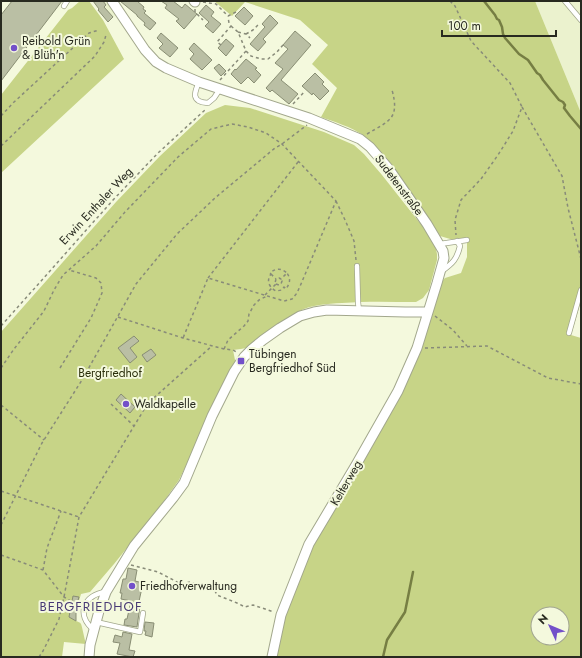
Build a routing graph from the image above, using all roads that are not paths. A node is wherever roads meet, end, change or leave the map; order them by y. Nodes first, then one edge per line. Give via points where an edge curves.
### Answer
1 (67, 1) edge
2 (112, 1) edge
3 (565, 1) edge
4 (64, 6) dead end
5 (581, 20) edge
6 (199, 82) junction
7 (217, 88) junction
8 (467, 240) dead end
9 (457, 241) junction
10 (440, 244) junction
11 (357, 266) road end
12 (440, 272) junction
13 (581, 290) edge
14 (359, 311) junction
15 (428, 312) junction
16 (569, 333) dead end
17 (106, 592) junction
18 (143, 613) dead end
19 (95, 626) junction
20 (89, 657) edge
21 (272, 657) edge

1 - 4 lane
2 - 6 street, Sudetenstraße via 156,62
3 - 5 lane
6 - 7 street, Sudetenstraße
6 - 7 lane via 195,98 204,103 208,104 214,98
7 - 10 street, Sudetenstraße via 288,110 360,139 389,169
8 - 9 lane
9 - 10 lane
9 - 12 lane via 460,246 458,253 451,265
10 - 12 street, Sudetenstraße via 444,258
11 - 14 lane
12 - 15 street, Sudetenstraße
13 - 16 lane
14 - 15 street
14 - 17 street via 327,310 300,316 263,340 244,358 212,416 184,483 134,546
15 - 21 street, Kelterweg via 418,348 398,391 309,544 281,615
17 - 19 street
17 - 19 lane via 96,595 84,605 85,620 88,625
18 - 19 lane via 140,632
19 - 20 street

